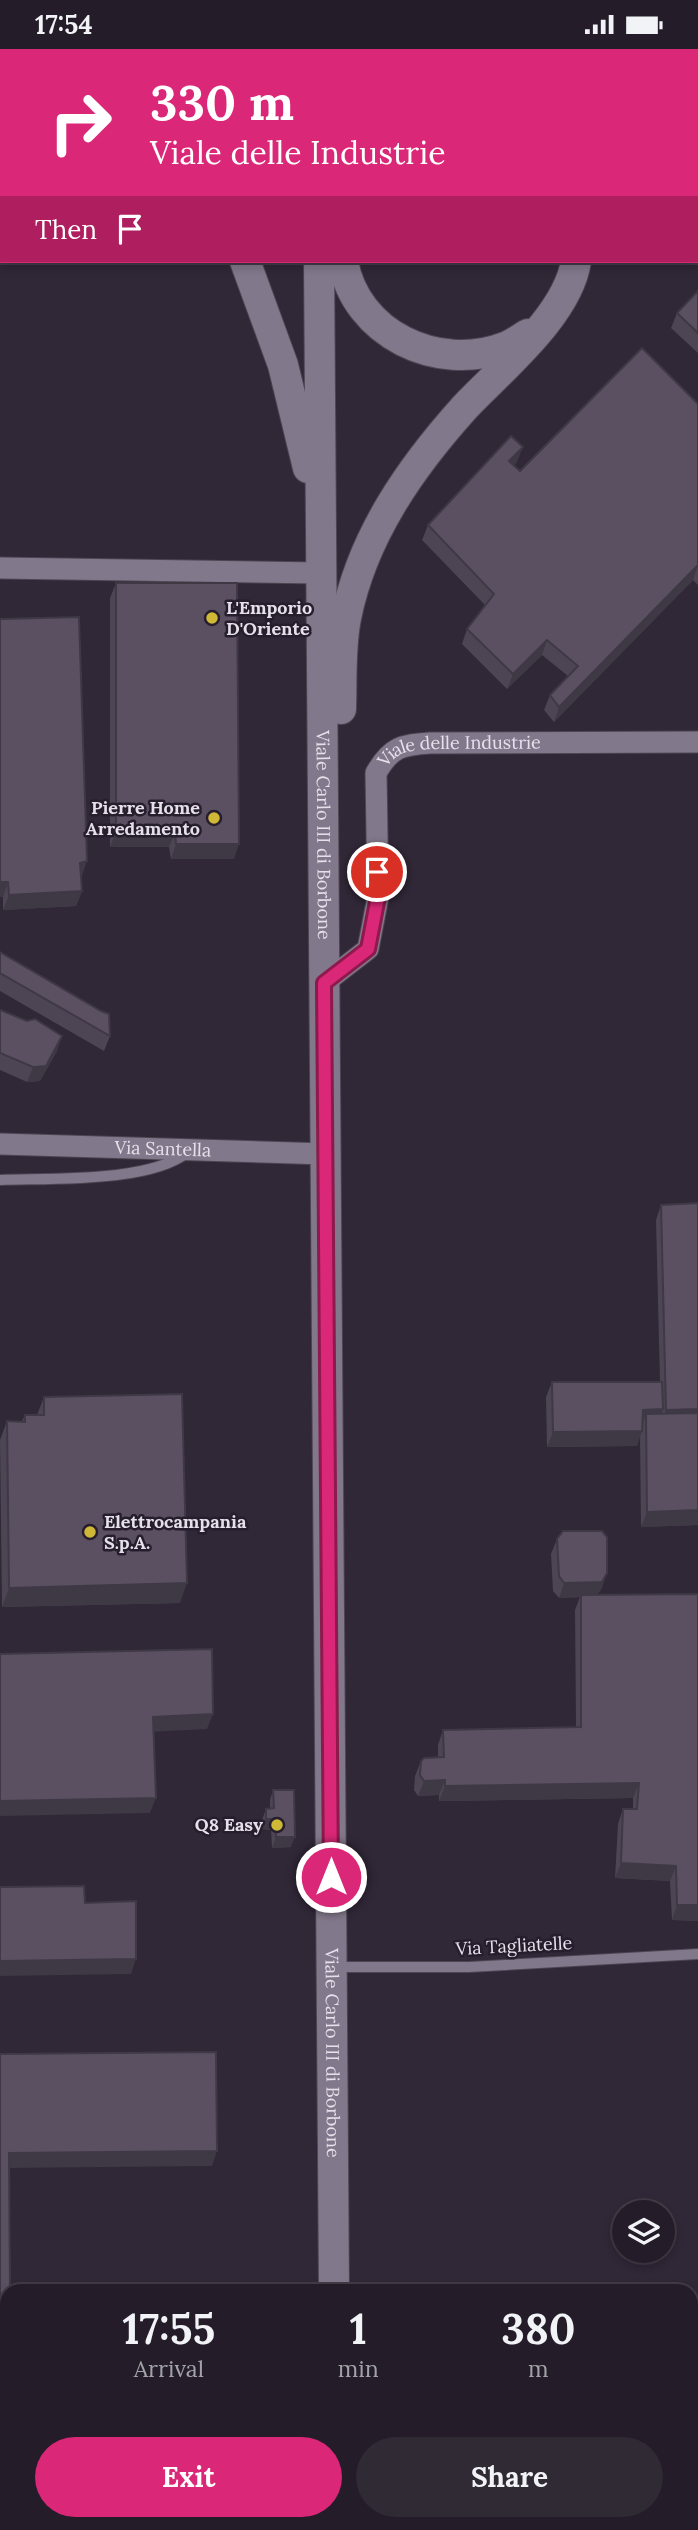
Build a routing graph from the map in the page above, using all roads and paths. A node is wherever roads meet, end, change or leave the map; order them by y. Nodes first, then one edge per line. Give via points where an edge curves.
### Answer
1 (246, 263) edge
2 (318, 263) edge
3 (344, 263) edge
4 (575, 263) edge
5 (538, 329) junction
6 (320, 566) junction
7 (0, 568) edge
8 (698, 742) edge
9 (323, 812) junction
10 (324, 983) junction
11 (0, 1145) edge
12 (191, 1150) junction
13 (326, 1154) junction
14 (0, 1180) edge
15 (698, 1954) edge
16 (332, 1967) junction
17 (334, 2284) edge

1 - 6 main road via 283,365 308,467
2 - 6 main road, Viale Carlo III di Borbone
3 - 5 main road via 358,299 379,328 418,348 437,354 479,354 505,347
4 - 5 main road via 568,288
5 - 9 main road via 407,477 367,554 346,619 339,750
6 - 7 street
6 - 9 main road, Viale Carlo III di Borbone
8 - 10 street, Viale delle Industrie via 430,743 404,745 386,756 376,773 378,897 368,949
9 - 10 main road, Viale Carlo III di Borbone
10 - 13 main road, Viale Carlo III di Borbone
11 - 12 street, Via Santella
12 - 13 street, Via Santella
12 - 14 lane via 176,1162 145,1170
13 - 16 main road, Viale Carlo III di Borbone
15 - 16 lane, Via Tagliatelle via 469,1967
16 - 17 main road, Viale Carlo III di Borbone

